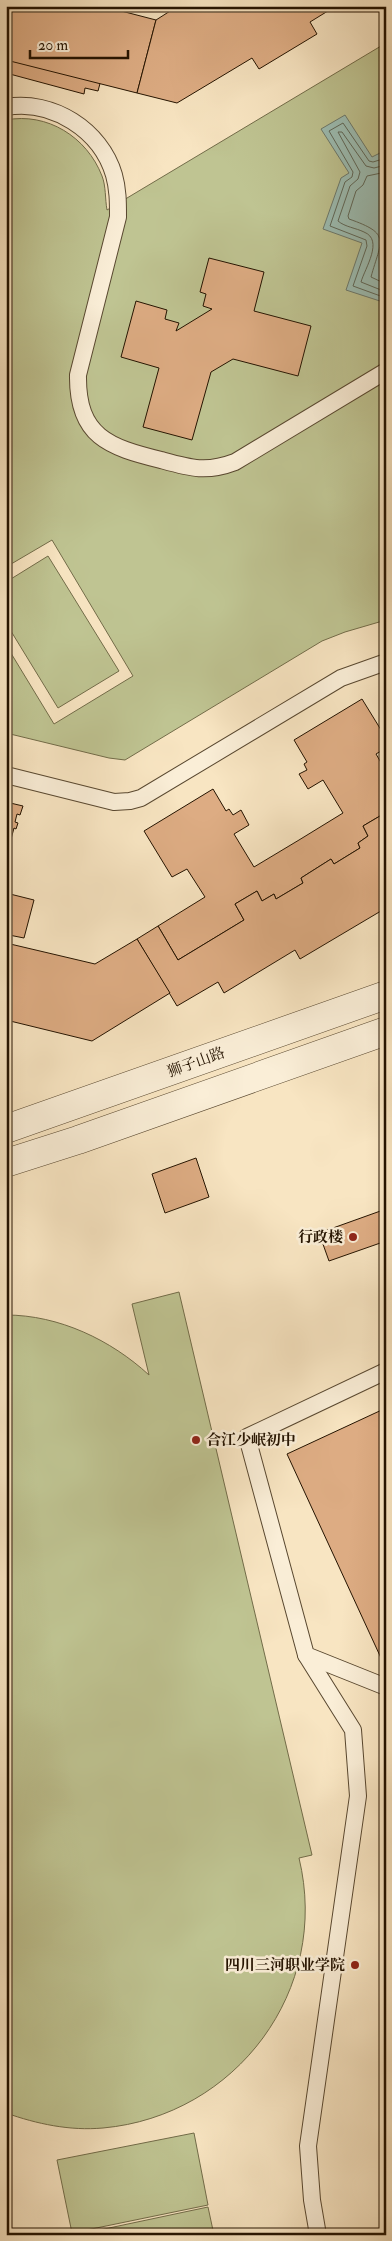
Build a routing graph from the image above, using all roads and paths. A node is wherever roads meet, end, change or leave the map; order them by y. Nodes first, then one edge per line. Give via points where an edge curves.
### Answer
1 (6, 107) edge
2 (386, 372) edge
3 (386, 662) edge
4 (6, 775) edge
5 (386, 995) edge
6 (386, 1031) edge
7 (6, 1129) edge
8 (6, 1163) edge
9 (386, 1371) edge
10 (306, 1655) junction
11 (386, 1686) edge
12 (318, 2235) edge

1 - 2 lane via 34,107 55,112 74,122 105,153 114,173 118,217 78,375 82,409 90,425 111,445 194,469 222,467
3 - 4 lane via 341,678 151,794 136,800 114,802
5 - 7 street, 狮子山路
6 - 8 street
9 - 10 lane via 247,1437
10 - 11 lane
10 - 12 lane via 353,1730 358,1796 308,2146

